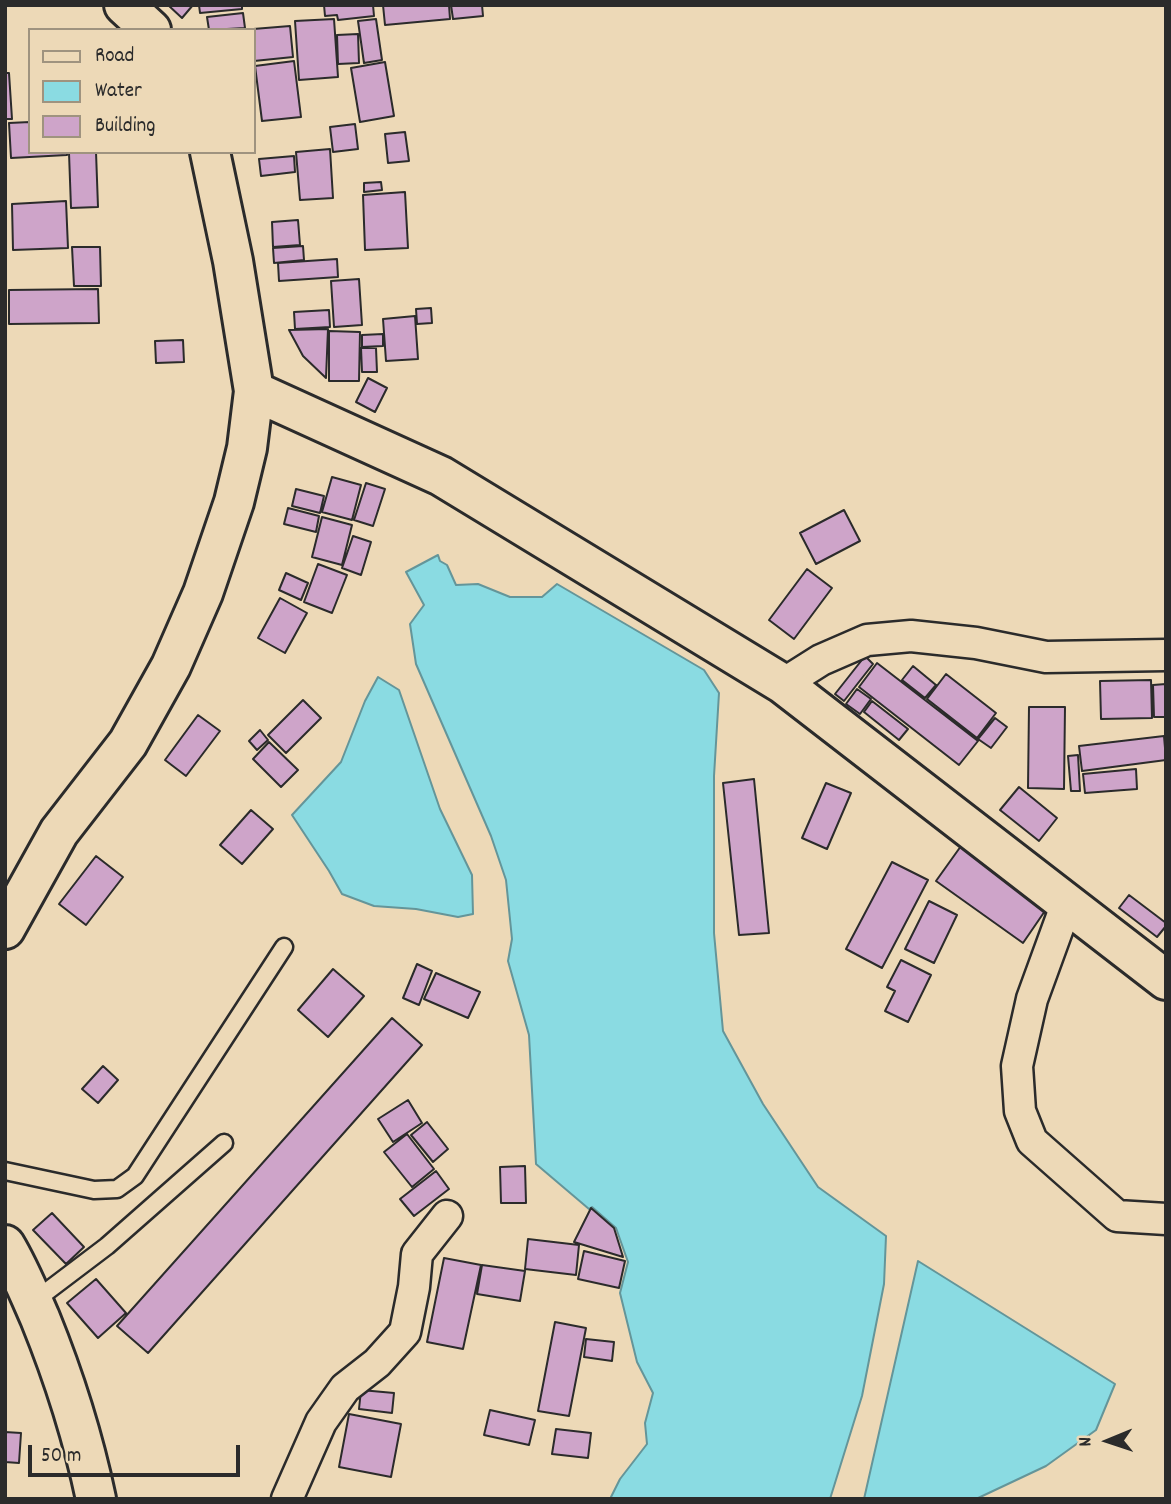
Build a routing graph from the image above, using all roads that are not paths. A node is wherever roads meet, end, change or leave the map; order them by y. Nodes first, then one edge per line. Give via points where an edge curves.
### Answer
1 (124, 5) edge
2 (149, 28) edge
3 (211, 154) edge
4 (254, 391) junction
5 (1166, 655) edge
6 (783, 684) junction
7 (1067, 903) junction
8 (5, 929) edge
9 (284, 947) dead end
10 (1166, 980) edge
11 (224, 1143) dead end
12 (5, 1171) edge
13 (447, 1216) dead end
14 (1166, 1219) edge
15 (10, 1259) edge
16 (33, 1303) junction
17 (96, 1499) edge
18 (287, 1499) edge

1 - 2 main road
3 - 4 main road
4 - 6 main road via 441,476
4 - 8 main road via 234,502 203,593 171,666 128,743 59,832
5 - 6 street via 1046,657 911,636 867,640 821,660
6 - 7 main road
7 - 10 main road
7 - 14 street via 1032,999 1017,1066 1020,1111 1032,1141 1117,1216
9 - 12 lane via 135,1176 117,1189 94,1190
11 - 16 lane via 107,1246
13 - 18 street via 417,1254 405,1332 377,1363 345,1388 321,1422
15 - 16 main road
16 - 17 main road via 58,1362 88,1457

